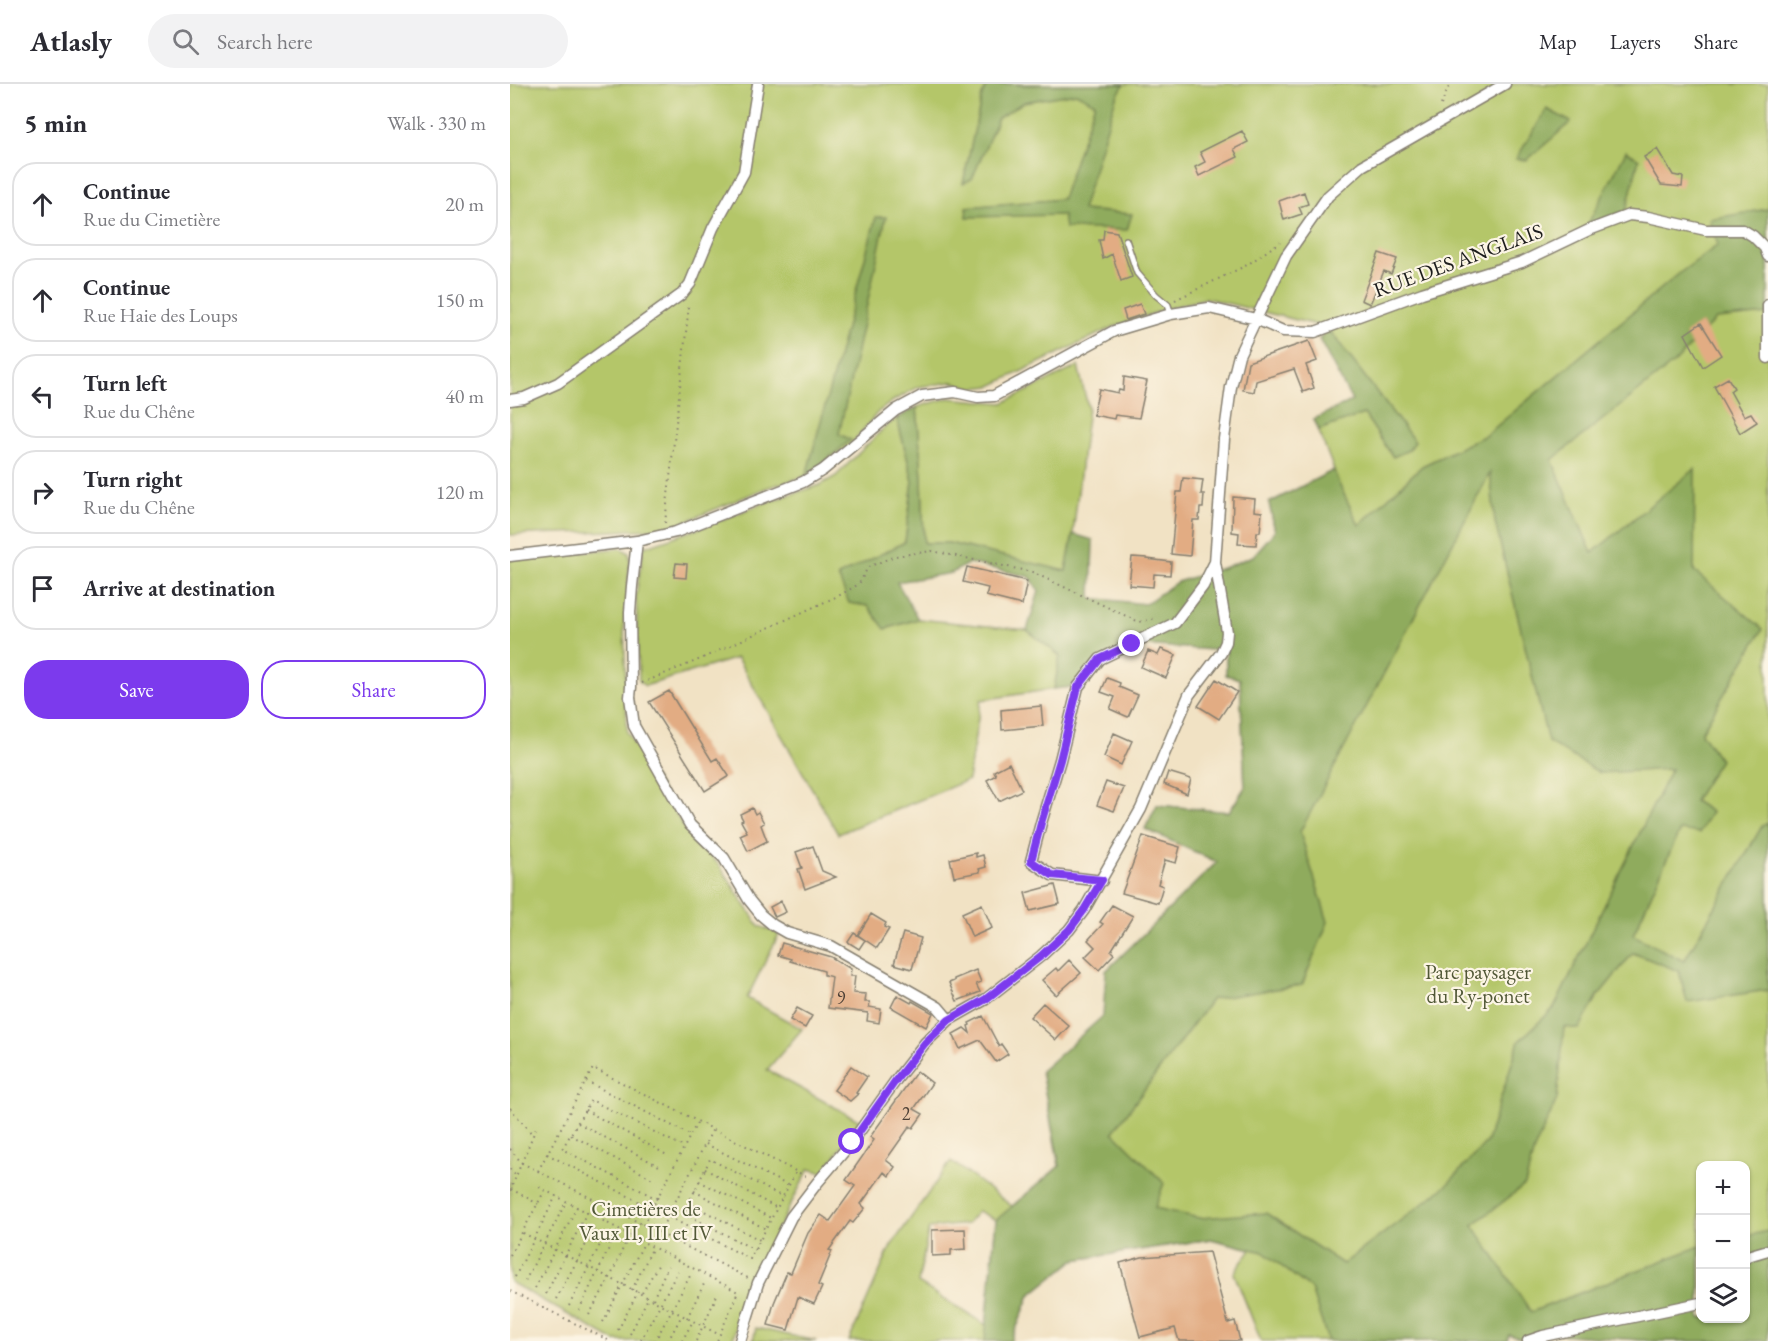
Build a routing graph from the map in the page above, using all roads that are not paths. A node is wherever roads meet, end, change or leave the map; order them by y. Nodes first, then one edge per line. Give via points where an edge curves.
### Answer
1 (758, 84) edge
2 (1505, 84) edge
3 (1126, 240) dead end
4 (1768, 256) edge
5 (1768, 305) edge
6 (1169, 310) junction
7 (1256, 319) junction
8 (1768, 358) edge
9 (510, 400) edge
10 (637, 541) junction
11 (510, 556) edge
12 (1215, 562) junction
13 (1102, 880) junction
14 (949, 1020) junction
15 (1768, 1250) edge
16 (1750, 1256) edge
17 (1696, 1304) edge
18 (740, 1341) edge
19 (1528, 1341) edge

1 - 9 street via 744,172 713,228 690,284 682,294 558,383
2 - 7 street via 1362,166 1328,196 1286,255
3 - 6 lane via 1137,273
4 - 7 street, RUE DES ANGLAIS via 1765,248 1743,230 1706,230 1629,215 1522,262 1315,332 1283,331
5 - 8 street
6 - 7 street, RUE DES ANGLAIS via 1209,308
6 - 10 street, RUE DES ANGLAIS via 1114,331 994,396 978,398 955,392 922,396 896,410 824,470 803,482 676,532
7 - 12 street via 1239,355 1231,387
10 - 11 street, RUE DES ANGLAIS
10 - 14 street via 631,603 630,697 634,726 690,825 724,858 750,900 773,925 831,946 938,1007
12 - 13 street via 1226,642 1189,695 1141,809
12 - 13 street via 1203,586 1175,622 1100,659 1078,687 1031,861 1052,875
13 - 14 street via 1069,930 1041,956 986,999
14 - 18 street via 925,1043 791,1217 758,1284
15 - 16 street
17 - 19 street

